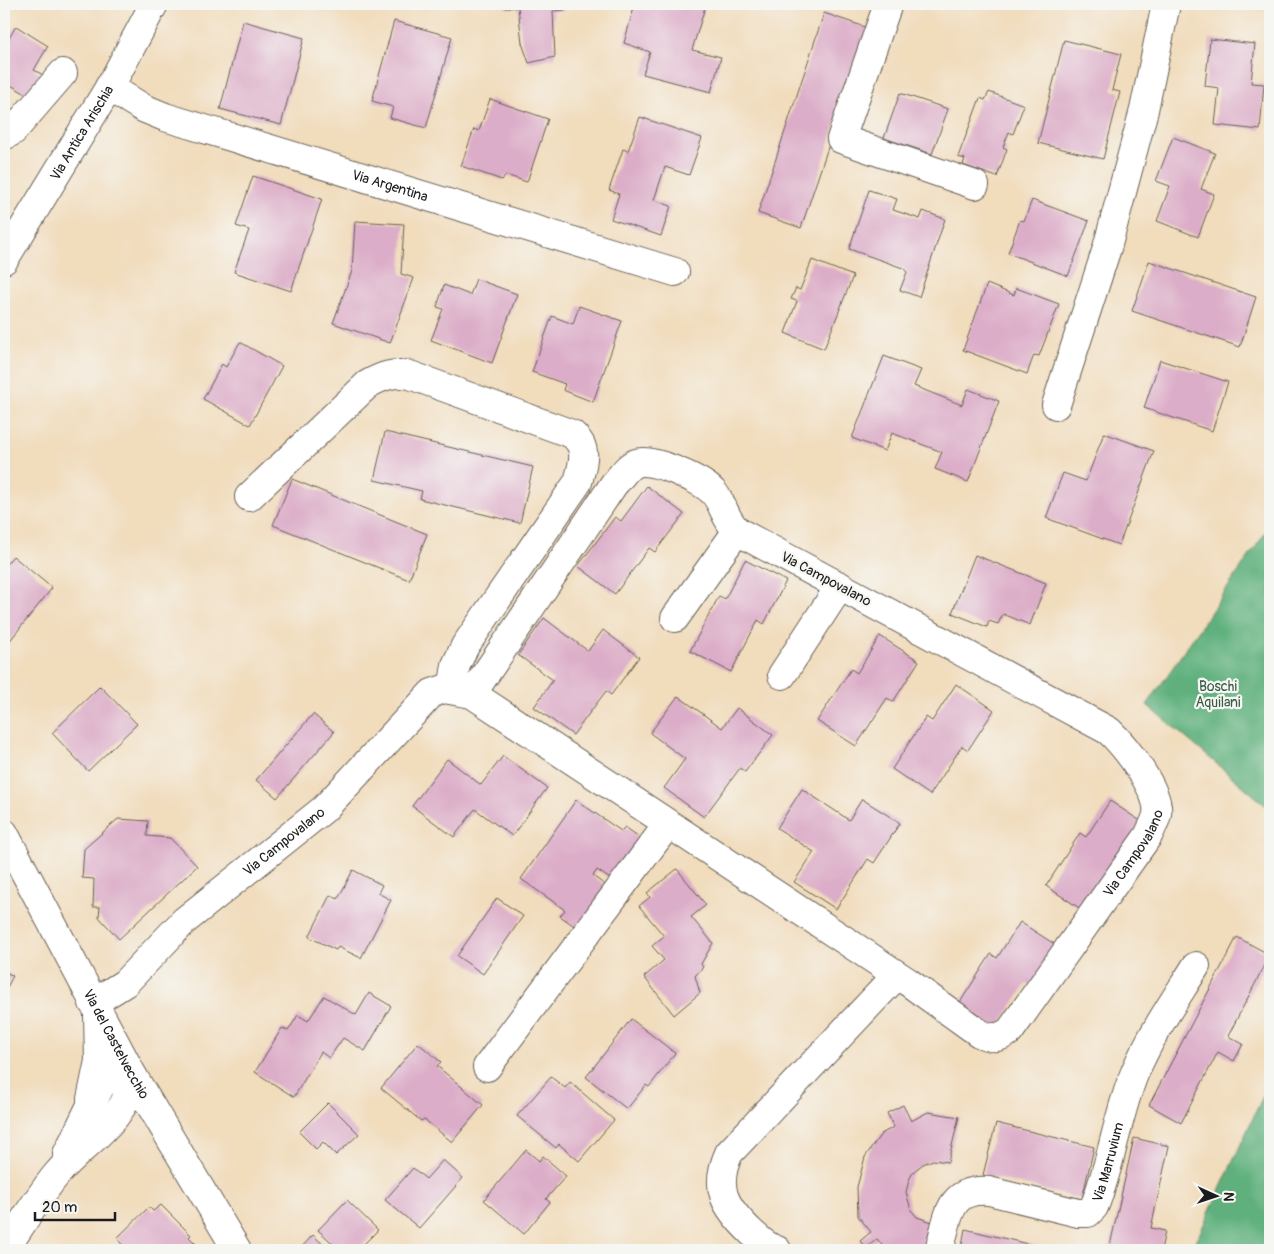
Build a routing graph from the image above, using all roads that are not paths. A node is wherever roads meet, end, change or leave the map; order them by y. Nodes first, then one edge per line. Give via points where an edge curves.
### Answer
1 (154, 4) edge
2 (888, 4) edge
3 (1166, 4) edge
4 (63, 73) dead end
5 (109, 87) junction
6 (4, 136) edge
7 (975, 185) dead end
8 (4, 260) edge
9 (675, 272) dead end
10 (1056, 405) dead end
11 (249, 497) dead end
12 (737, 531) junction
13 (840, 586) junction
14 (675, 618) dead end
15 (782, 675) dead end
16 (462, 692) junction
17 (668, 824) junction
18 (4, 833) edge
19 (1196, 966) dead end
20 (897, 975) junction
21 (95, 1006) junction
22 (488, 1067) dead end
23 (134, 1076) junction
24 (98, 1120) junction
25 (168, 1134) junction
26 (4, 1250) edge
27 (237, 1250) edge
28 (776, 1250) edge
29 (939, 1250) edge

1 - 5 street, Via Antica Arischia
2 - 7 street via 841,139
3 - 10 street via 1144,110 1107,248
4 - 6 street
5 - 8 street, Via Antica Arischia
5 - 9 street, Via Argentina via 165,117
11 - 16 street via 368,384 384,375 410,375 572,434 579,440 584,448 584,461 578,482 465,646 456,665
12 - 13 street, Via Campovalano
12 - 14 street
12 - 16 street, Via Campovalano via 727,521 714,493 706,486 658,463 636,462 614,484
13 - 15 street
13 - 20 street, Via Campovalano via 1109,731 1154,792 1157,805 1157,815 1148,836 1010,1030 1000,1038 979,1032
16 - 17 street, Via Campovalano
16 - 21 street, Via Campovalano via 444,689 432,693 324,809 184,921 125,983
17 - 20 street, Via Campovalano
17 - 22 street
18 - 21 street, Via del Castelvecchio
19 - 29 street, Via Marruvium via 1154,1034 1136,1071 1117,1123 1094,1207 1088,1213 1078,1213 975,1190 957,1198
20 - 28 street via 729,1153 722,1168 721,1185 735,1216 764,1244
21 - 23 street, Via del Castelvecchio
21 - 24 street via 99,1061 96,1082
23 - 24 street via 114,1076 106,1080
23 - 25 street, Via del Castelvecchio
24 - 25 street via 139,1119 151,1122
24 - 26 street
25 - 27 street, Via del Castelvecchio

